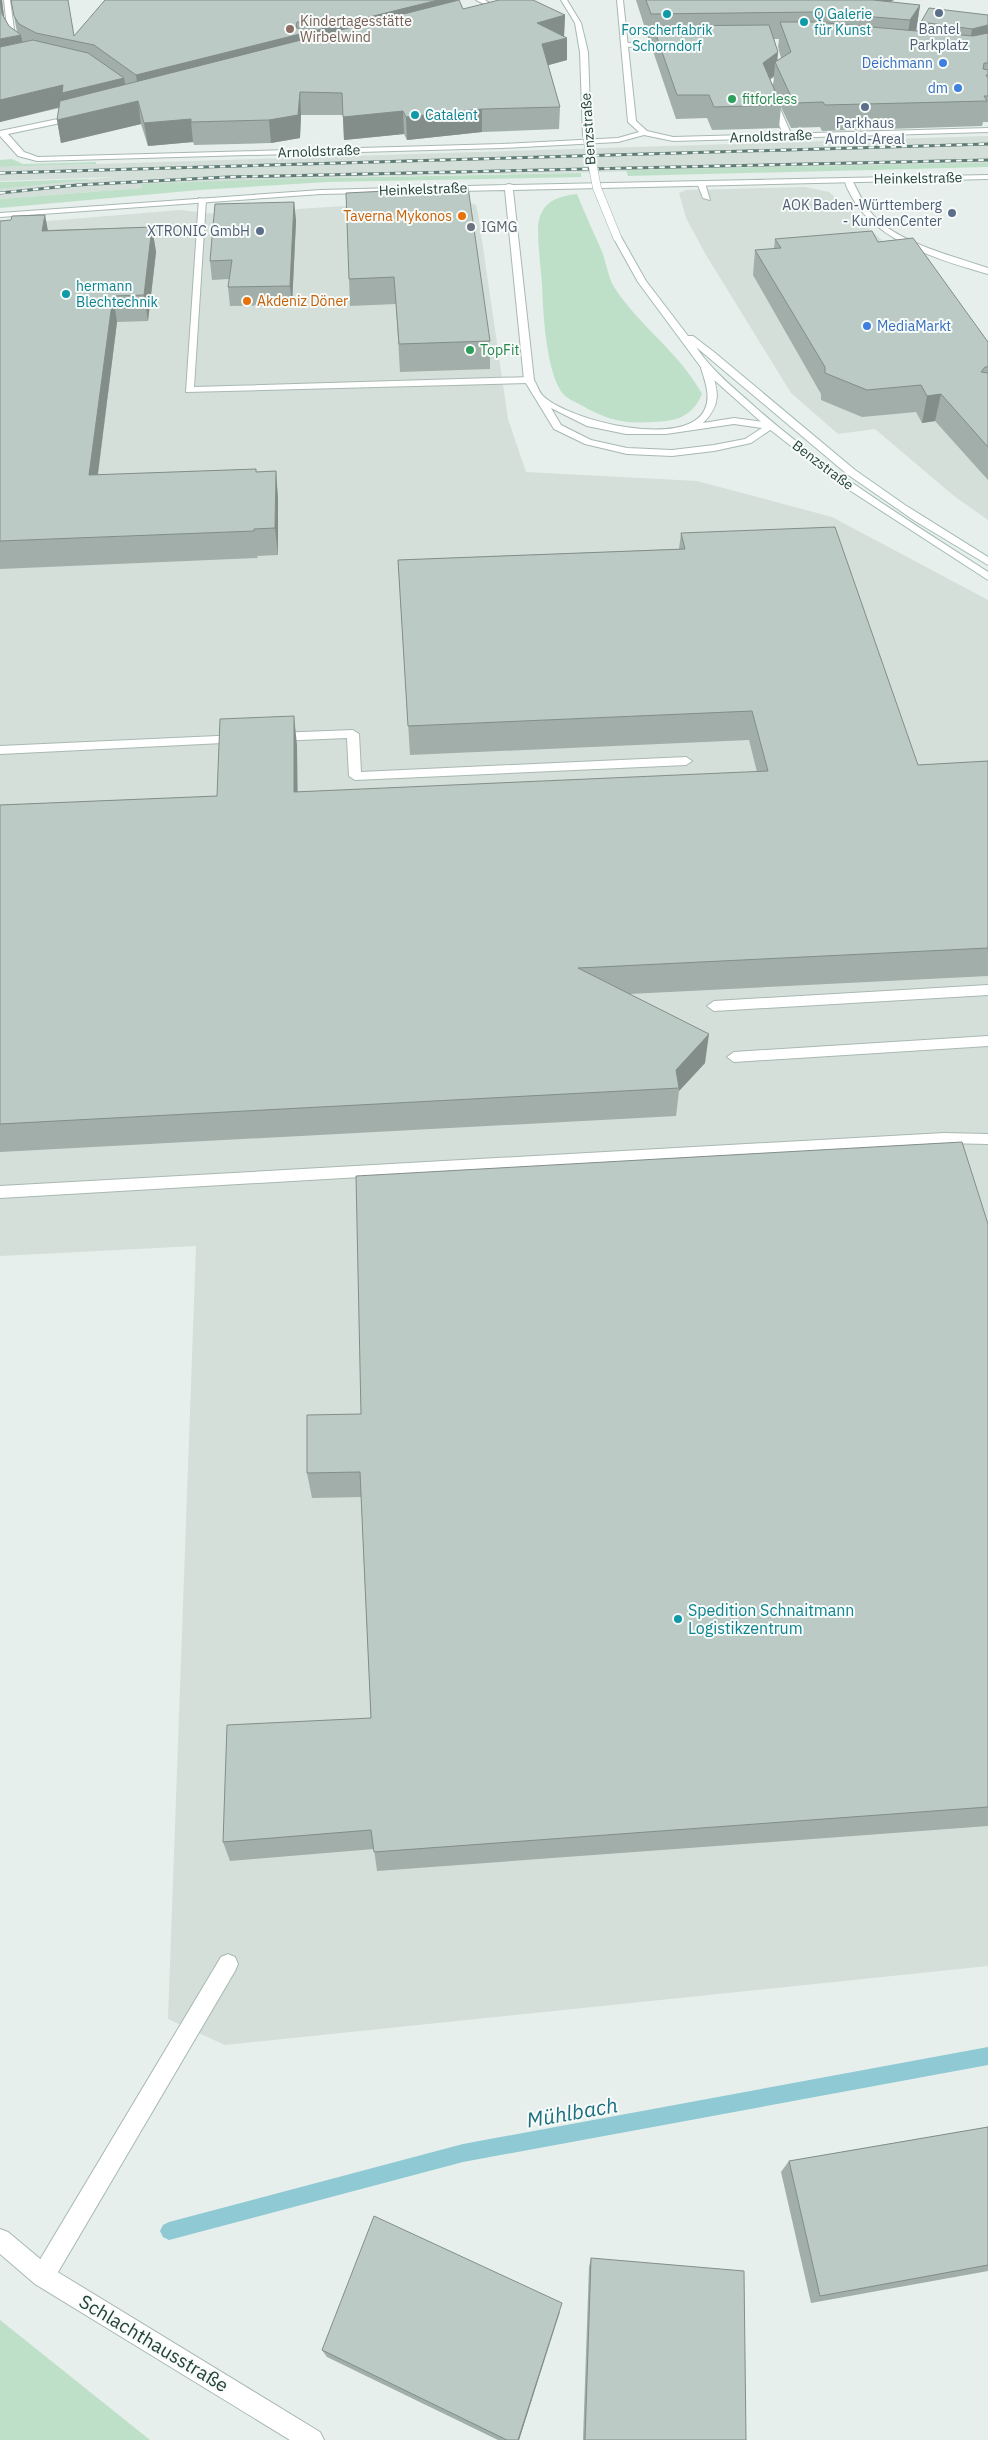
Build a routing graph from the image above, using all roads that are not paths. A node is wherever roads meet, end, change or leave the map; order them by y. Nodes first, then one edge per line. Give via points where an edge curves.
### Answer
1 (7, 0) edge
2 (479, 0) edge
3 (564, 0) edge
4 (620, 0) edge
5 (489, 7) edge
6 (678, 44) edge
7 (625, 46) junction
8 (25, 51) edge
9 (777, 59) edge
10 (84, 115) edge
11 (988, 130) edge
12 (644, 132) junction
13 (1, 134) edge
14 (788, 136) junction
15 (988, 176) edge
16 (848, 180) junction
17 (701, 183) junction
18 (509, 186) junction
19 (707, 198) dead end
20 (202, 200) junction
21 (0, 216) edge
22 (918, 244) junction
23 (907, 251) edge
24 (988, 271) edge
25 (679, 329) junction
26 (706, 368) junction
27 (530, 380) junction
28 (540, 398) junction
29 (771, 426) junction
30 (689, 428) junction
31 (988, 562) edge
32 (988, 577) edge
33 (247, 738) edge
34 (266, 738) edge
35 (0, 750) edge
36 (686, 761) dead end
37 (988, 990) edge
38 (714, 1006) dead end
39 (988, 1041) edge
40 (734, 1057) dead end
41 (988, 1139) edge
42 (0, 1192) edge
43 (228, 1964) dead end
44 (0, 2240) edge
45 (42, 2276) junction
46 (312, 2440) edge

1 - 8 street via 12,37 18,48
2 - 5 street
3 - 25 street, Benzstraße, bridge via 578,23 584,52 586,136 602,208 642,282
4 - 7 street
6 - 7 street
7 - 12 street via 632,122
9 - 14 street via 782,76 766,85
10 - 13 street
11 - 14 street, Arnoldstraße
12 - 13 street, Arnoldstraße via 618,140 502,146 37,160 21,154
12 - 14 street, Arnoldstraße via 673,139
15 - 16 street, Heinkelstraße
16 - 17 street, Heinkelstraße
16 - 22 street, Heinkelstraße via 874,221
17 - 18 street, Heinkelstraße
17 - 19 street
18 - 20 street, Heinkelstraße via 321,192
18 - 27 street
20 - 21 street, Heinkelstraße
20 - 27 street via 189,390
22 - 23 street
22 - 24 street, Heinkelstraße
25 - 26 street, Benzstraße
25 - 31 street, Benzstraße via 852,472
26 - 29 street, Benzstraße
26 - 30 street via 713,393 708,413
27 - 28 street
28 - 29 street via 557,427 588,442 627,451 672,453 714,448 748,441
28 - 30 street via 579,420 627,432
29 - 30 street via 734,422
29 - 32 street, Benzstraße via 841,480
33 - 35 street
34 - 36 street via 353,734 355,776
37 - 38 street
39 - 40 street
41 - 42 street via 934,1139
43 - 45 street
44 - 45 street, Schlachthausstraße
45 - 46 street, Schlachthausstraße

